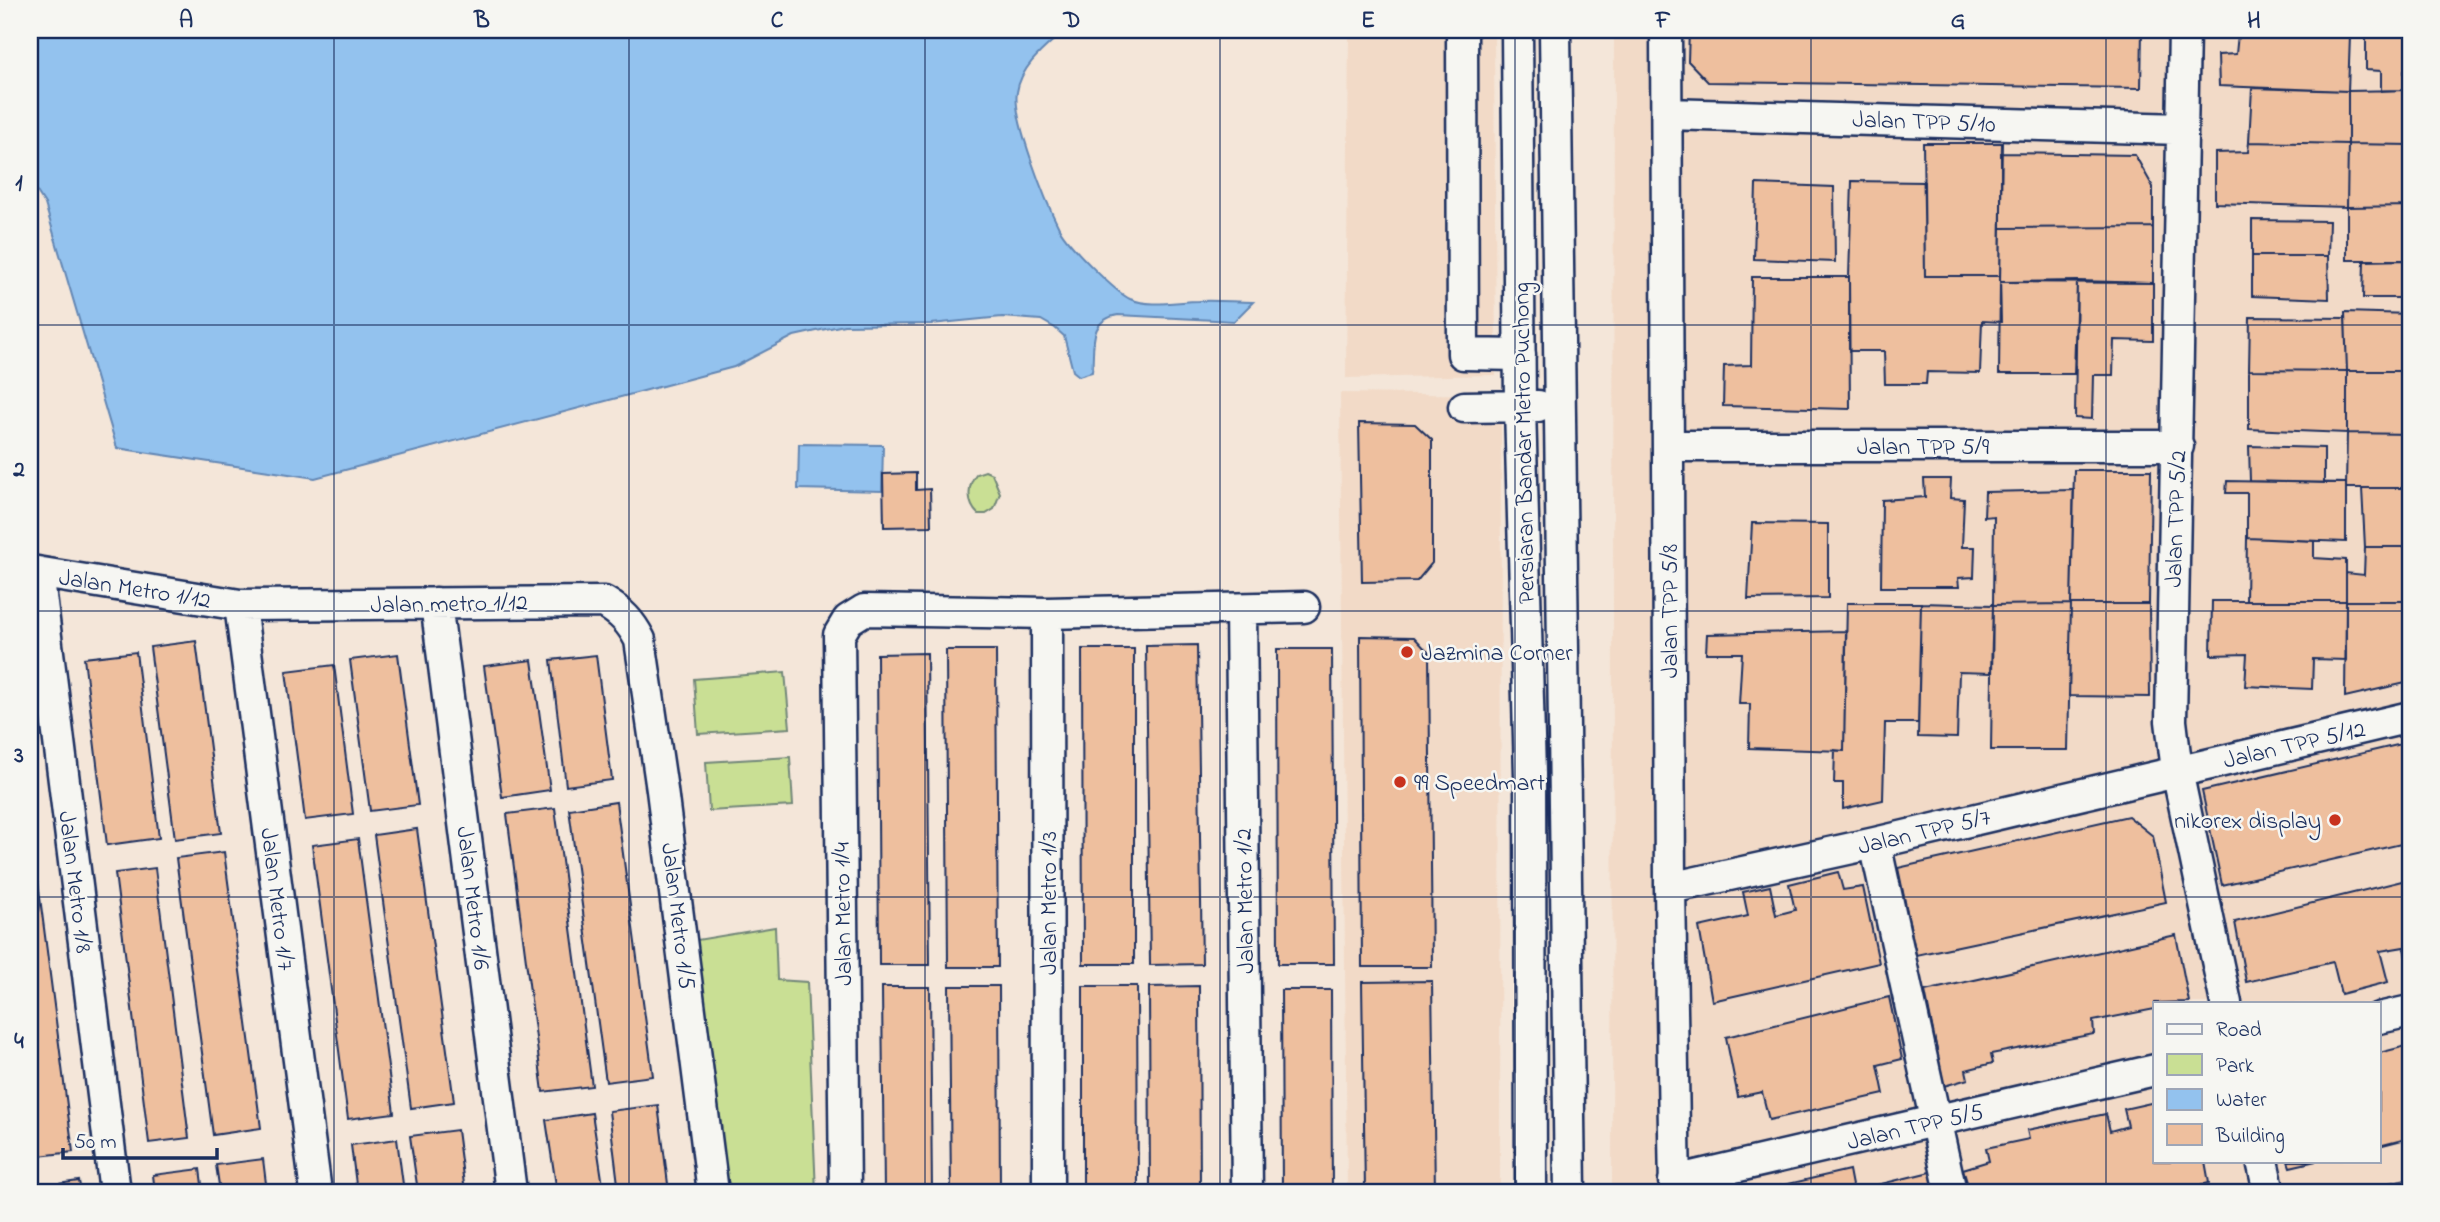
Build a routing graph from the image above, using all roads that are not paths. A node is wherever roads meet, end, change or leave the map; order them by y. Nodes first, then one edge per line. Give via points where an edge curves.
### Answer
1 (1462, 30) edge
2 (1517, 30) edge
3 (1556, 30) edge
4 (1666, 30) edge
5 (2184, 30) edge
6 (1667, 114) junction
7 (2182, 129) junction
8 (1520, 355) junction
9 (1560, 406) junction
10 (1464, 407) dead end
11 (1520, 407) junction
12 (1669, 446) junction
13 (2178, 446) junction
14 (34, 572) edge
15 (436, 603) junction
16 (240, 605) junction
17 (1304, 607) dead end
18 (1241, 609) junction
19 (1047, 613) junction
20 (640, 640) joint
21 (2410, 717) edge
22 (2177, 771) junction
23 (1875, 843) junction
24 (1670, 888) junction
25 (2226, 1002) edge
26 (2410, 1011) edge
27 (2380, 1018) edge
28 (2153, 1070) edge
29 (1934, 1121) junction
30 (2262, 1162) edge
31 (1674, 1186) edge
32 (115, 1192) edge
33 (316, 1192) edge
34 (511, 1192) edge
35 (713, 1192) edge
36 (845, 1192) edge
37 (1048, 1192) edge
38 (1247, 1192) edge
39 (1531, 1192) edge
40 (1570, 1192) edge
41 (1951, 1192) edge
42 (2269, 1192) edge

1 - 8 street via 1463,354
2 - 8 street, Persiaran Bandar Metro Puchong
3 - 9 street, Persiaran Bandar Metro Puchong
4 - 6 street, Jalan TPP 5/8
5 - 7 street, Jalan TPP 5/2
6 - 7 street, Jalan TPP 5/10
6 - 12 street, Jalan TPP 5/8
7 - 13 street, Jalan TPP 5/2
8 - 11 street, Persiaran Bandar Metro Puchong
9 - 11 street
9 - 40 street, Persiaran Bandar Metro Puchong
10 - 11 street
11 - 39 street, Persiaran Bandar Metro Puchong via 1530,760
12 - 13 street, Jalan TPP 5/9
12 - 24 street, Jalan TPP 5/8
13 - 22 street, Jalan TPP 5/2 via 2171,696
14 - 16 street, Jalan Metro 1/12
14 - 32 street, Jalan Metro 1/8
15 - 16 street, Jalan metro 1/12
15 - 20 street, Jalan metro 1/12 via 604,602 619,611
15 - 34 street, Jalan Metro 1/6
16 - 33 street, Jalan Metro 1/7
17 - 18 street
18 - 19 street
18 - 38 street, Jalan Metro 1/2
19 - 36 street, Jalan Metro 1/4 via 864,610 848,620 839,635
19 - 37 street, Jalan Metro 1/3
20 - 35 street, Jalan Metro 1/5
21 - 22 street, Jalan TPP 5/12
22 - 23 street, Jalan TPP 5/7
22 - 25 street, Jalan TPP 5/2
23 - 24 street, Jalan TPP 5/7
23 - 29 street
24 - 31 street, Jalan TPP 5/8
26 - 27 street
28 - 29 street, Jalan TPP 5/5
29 - 31 street, Jalan TPP 5/5
29 - 41 street
30 - 42 street

